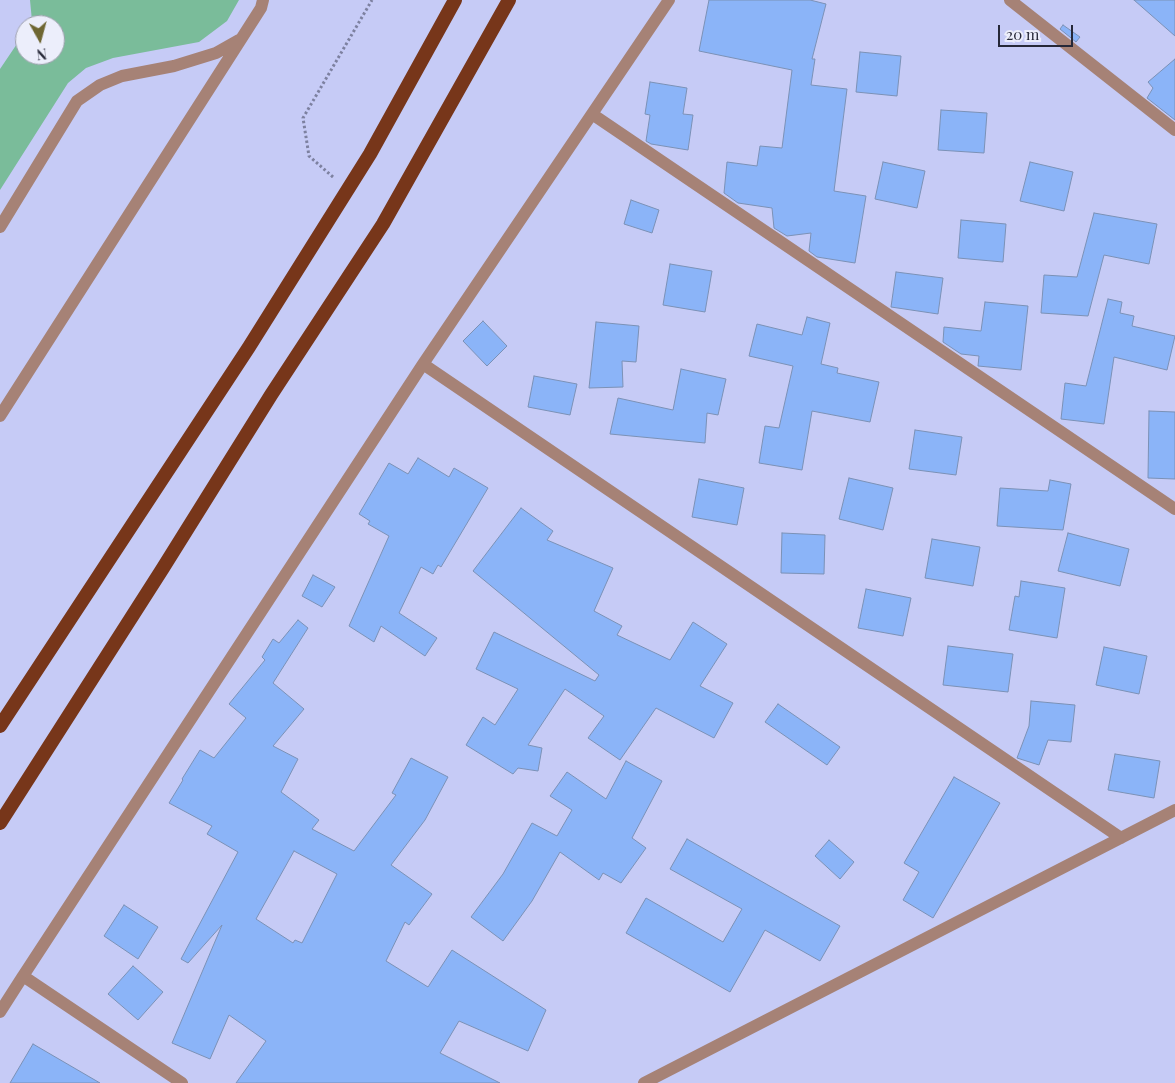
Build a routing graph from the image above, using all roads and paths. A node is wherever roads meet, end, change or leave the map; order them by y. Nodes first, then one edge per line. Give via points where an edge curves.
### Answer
1 (263, 0) edge
2 (372, 0) edge
3 (455, 0) edge
4 (510, 0) edge
5 (669, 0) edge
6 (1010, 0) edge
7 (242, 39) junction
8 (592, 114) junction
9 (1175, 130) edge
10 (347, 190) junction
11 (0, 227) edge
12 (423, 364) junction
13 (0, 416) edge
14 (1175, 509) edge
15 (0, 726) edge
16 (1175, 810) edge
17 (0, 823) edge
18 (1121, 838) junction
19 (23, 976) junction
20 (0, 1012) edge
21 (182, 1083) edge
22 (644, 1083) edge

1 - 7 street
2 - 10 path via 303,118 309,156
3 - 10 highway
4 - 17 highway via 383,224
5 - 8 street
6 - 9 street
7 - 11 street via 216,53 174,66 122,76 100,85 78,101
7 - 13 street
8 - 12 street
8 - 14 street
10 - 15 highway via 249,348
12 - 18 street
12 - 19 street
16 - 18 street
18 - 22 street
19 - 20 street
19 - 21 street

